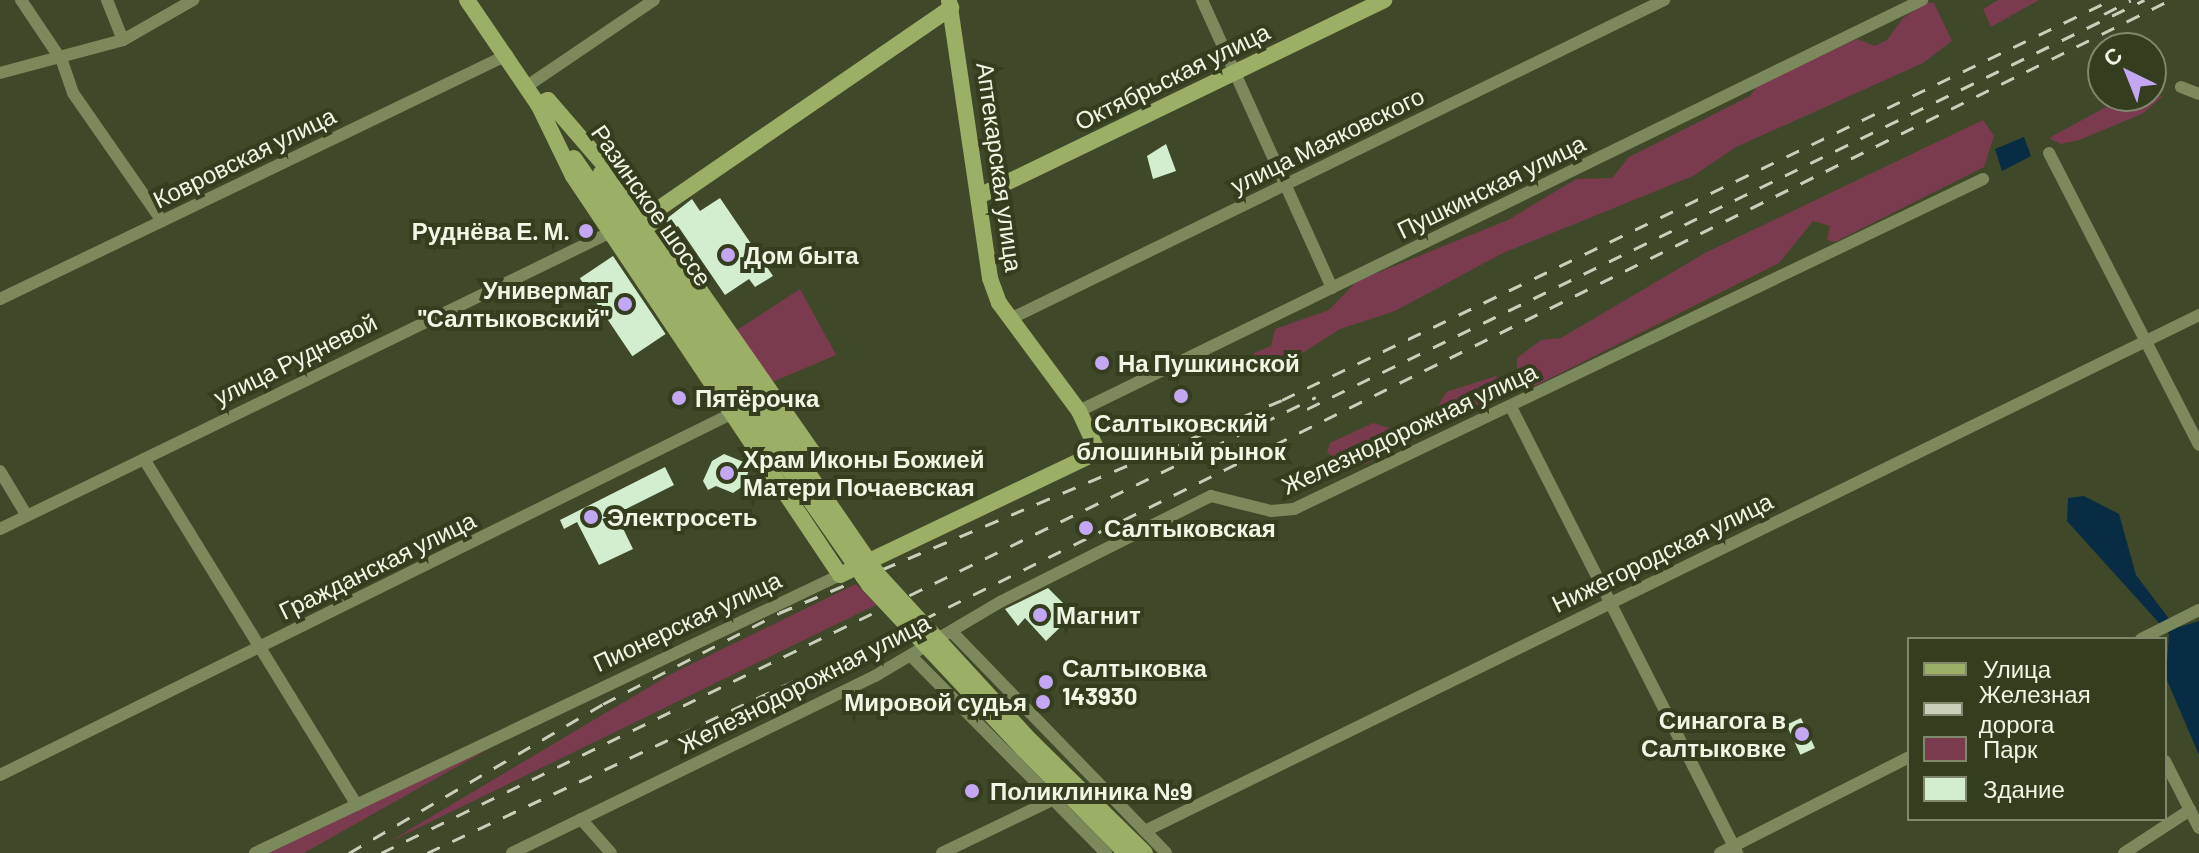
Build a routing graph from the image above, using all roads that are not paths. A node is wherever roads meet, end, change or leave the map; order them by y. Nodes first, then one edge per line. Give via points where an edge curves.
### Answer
1 (21, 0) edge
2 (107, 0) edge
3 (193, 0) edge
4 (467, 0) edge
5 (654, 0) edge
6 (1202, 0) edge
7 (1384, 0) edge
8 (1664, 0) edge
9 (1922, 0) edge
10 (950, 4) edge
11 (123, 40) junction
12 (508, 57) junction
13 (62, 61) junction
14 (0, 73) edge
15 (1232, 74) junction
16 (533, 82) junction
17 (2181, 87) dead end
18 (2199, 94) edge
19 (543, 104) junction
20 (2049, 153) dead end
21 (1983, 179) dead end
22 (1284, 186) junction
23 (981, 195) junction
24 (648, 216) junction
25 (162, 221) junction
26 (611, 232) junction
27 (1332, 288) junction
28 (0, 299) edge
29 (2199, 315) edge
30 (1010, 319) junction
31 (2145, 341) junction
32 (773, 393) junction
33 (1511, 407) junction
34 (1079, 411) junction
35 (732, 413) junction
36 (2199, 445) edge
37 (144, 459) junction
38 (0, 471) edge
39 (773, 473) junction
40 (798, 510) junction
41 (27, 516) junction
42 (0, 529) edge
43 (862, 564) junction
44 (840, 575) junction
45 (1612, 600) junction
46 (2199, 610) edge
47 (953, 633) junction
48 (2145, 637) edge
49 (260, 647) junction
50 (912, 657) junction
51 (984, 665) junction
52 (951, 698) junction
53 (1026, 744) junction
54 (1907, 758) edge
55 (2167, 765) edge
56 (0, 775) edge
57 (1052, 800) junction
58 (357, 805) junction
59 (2190, 810) junction
60 (581, 819) junction
61 (2199, 828) edge
62 (1145, 831) junction
63 (1735, 850) edge
64 (255, 853) edge
65 (512, 853) edge
66 (611, 853) edge
67 (942, 853) edge
68 (1106, 853) edge
69 (1126, 853) edge
70 (1145, 853) edge
71 (1166, 853) edge
72 (1720, 853) edge
73 (2124, 853) edge

1 - 13 street
2 - 11 street
3 - 11 street
4 - 12 street, Разинское шоссе
5 - 16 street
6 - 15 street
7 - 15 street, Октябрьская улица
8 - 22 street, улица Маяковского
9 - 27 street, Пушкинская улица
10 - 23 street, Аптекарская улица
10 - 24 street
11 - 13 street
12 - 16 street, Разинское шоссе
12 - 19 street, Разинское шоссе
12 - 25 street, Ковровская улица
13 - 14 street
13 - 25 street via 73,93
15 - 22 street
15 - 23 street, Октябрьская улица
16 - 19 street, Разинское шоссе
17 - 18 street
19 - 24 street
19 - 26 street
19 - 53 street, Разинское шоссе, bridge via 880,577
20 - 31 street
21 - 33 street, Железнодорожная улица
22 - 27 street
22 - 30 street, улица Маяковского
23 - 30 street, Аптекарская улица via 990,278
24 - 32 street
25 - 28 street, Ковровская улица
26 - 35 street
26 - 37 street, улица Рудневой
27 - 34 street, Пушкинская улица
29 - 31 street, Нижегородская улица
30 - 34 street, Аптекарская улица
31 - 36 street
31 - 45 street, Нижегородская улица
32 - 35 street, Гражданская улица
32 - 39 street via 814,454
33 - 45 street
33 - 47 street, Железнодорожная улица via 1294,509 1271,511 1211,496
34 - 43 street, Пионерская улица via 1098,452
35 - 39 street
35 - 49 street, Гражданская улица
37 - 41 street, улица Рудневой
37 - 49 street
38 - 41 street
39 - 40 street
40 - 43 street via 839,539
40 - 44 street
41 - 42 street, улица Рудневой
43 - 44 street, Пионерская улица
44 - 58 street, Пионерская улица
45 - 62 street, Нижегородская улица
45 - 63 street
46 - 48 street
47 - 50 street, Железнодорожная улица
47 - 51 street
49 - 56 street, Гражданская улица
49 - 58 street
50 - 52 street
50 - 60 street, Железнодорожная улица
51 - 52 street via 969,661 952,669 947,681
51 - 62 street
52 - 57 street
53 - 69 street
53 - 70 street
54 - 63 street
55 - 59 street
57 - 67 street
57 - 68 street
58 - 64 street, Пионерская улица
59 - 61 street
59 - 73 street
60 - 65 street, Железнодорожная улица
60 - 66 street
62 - 71 street
63 - 72 street

